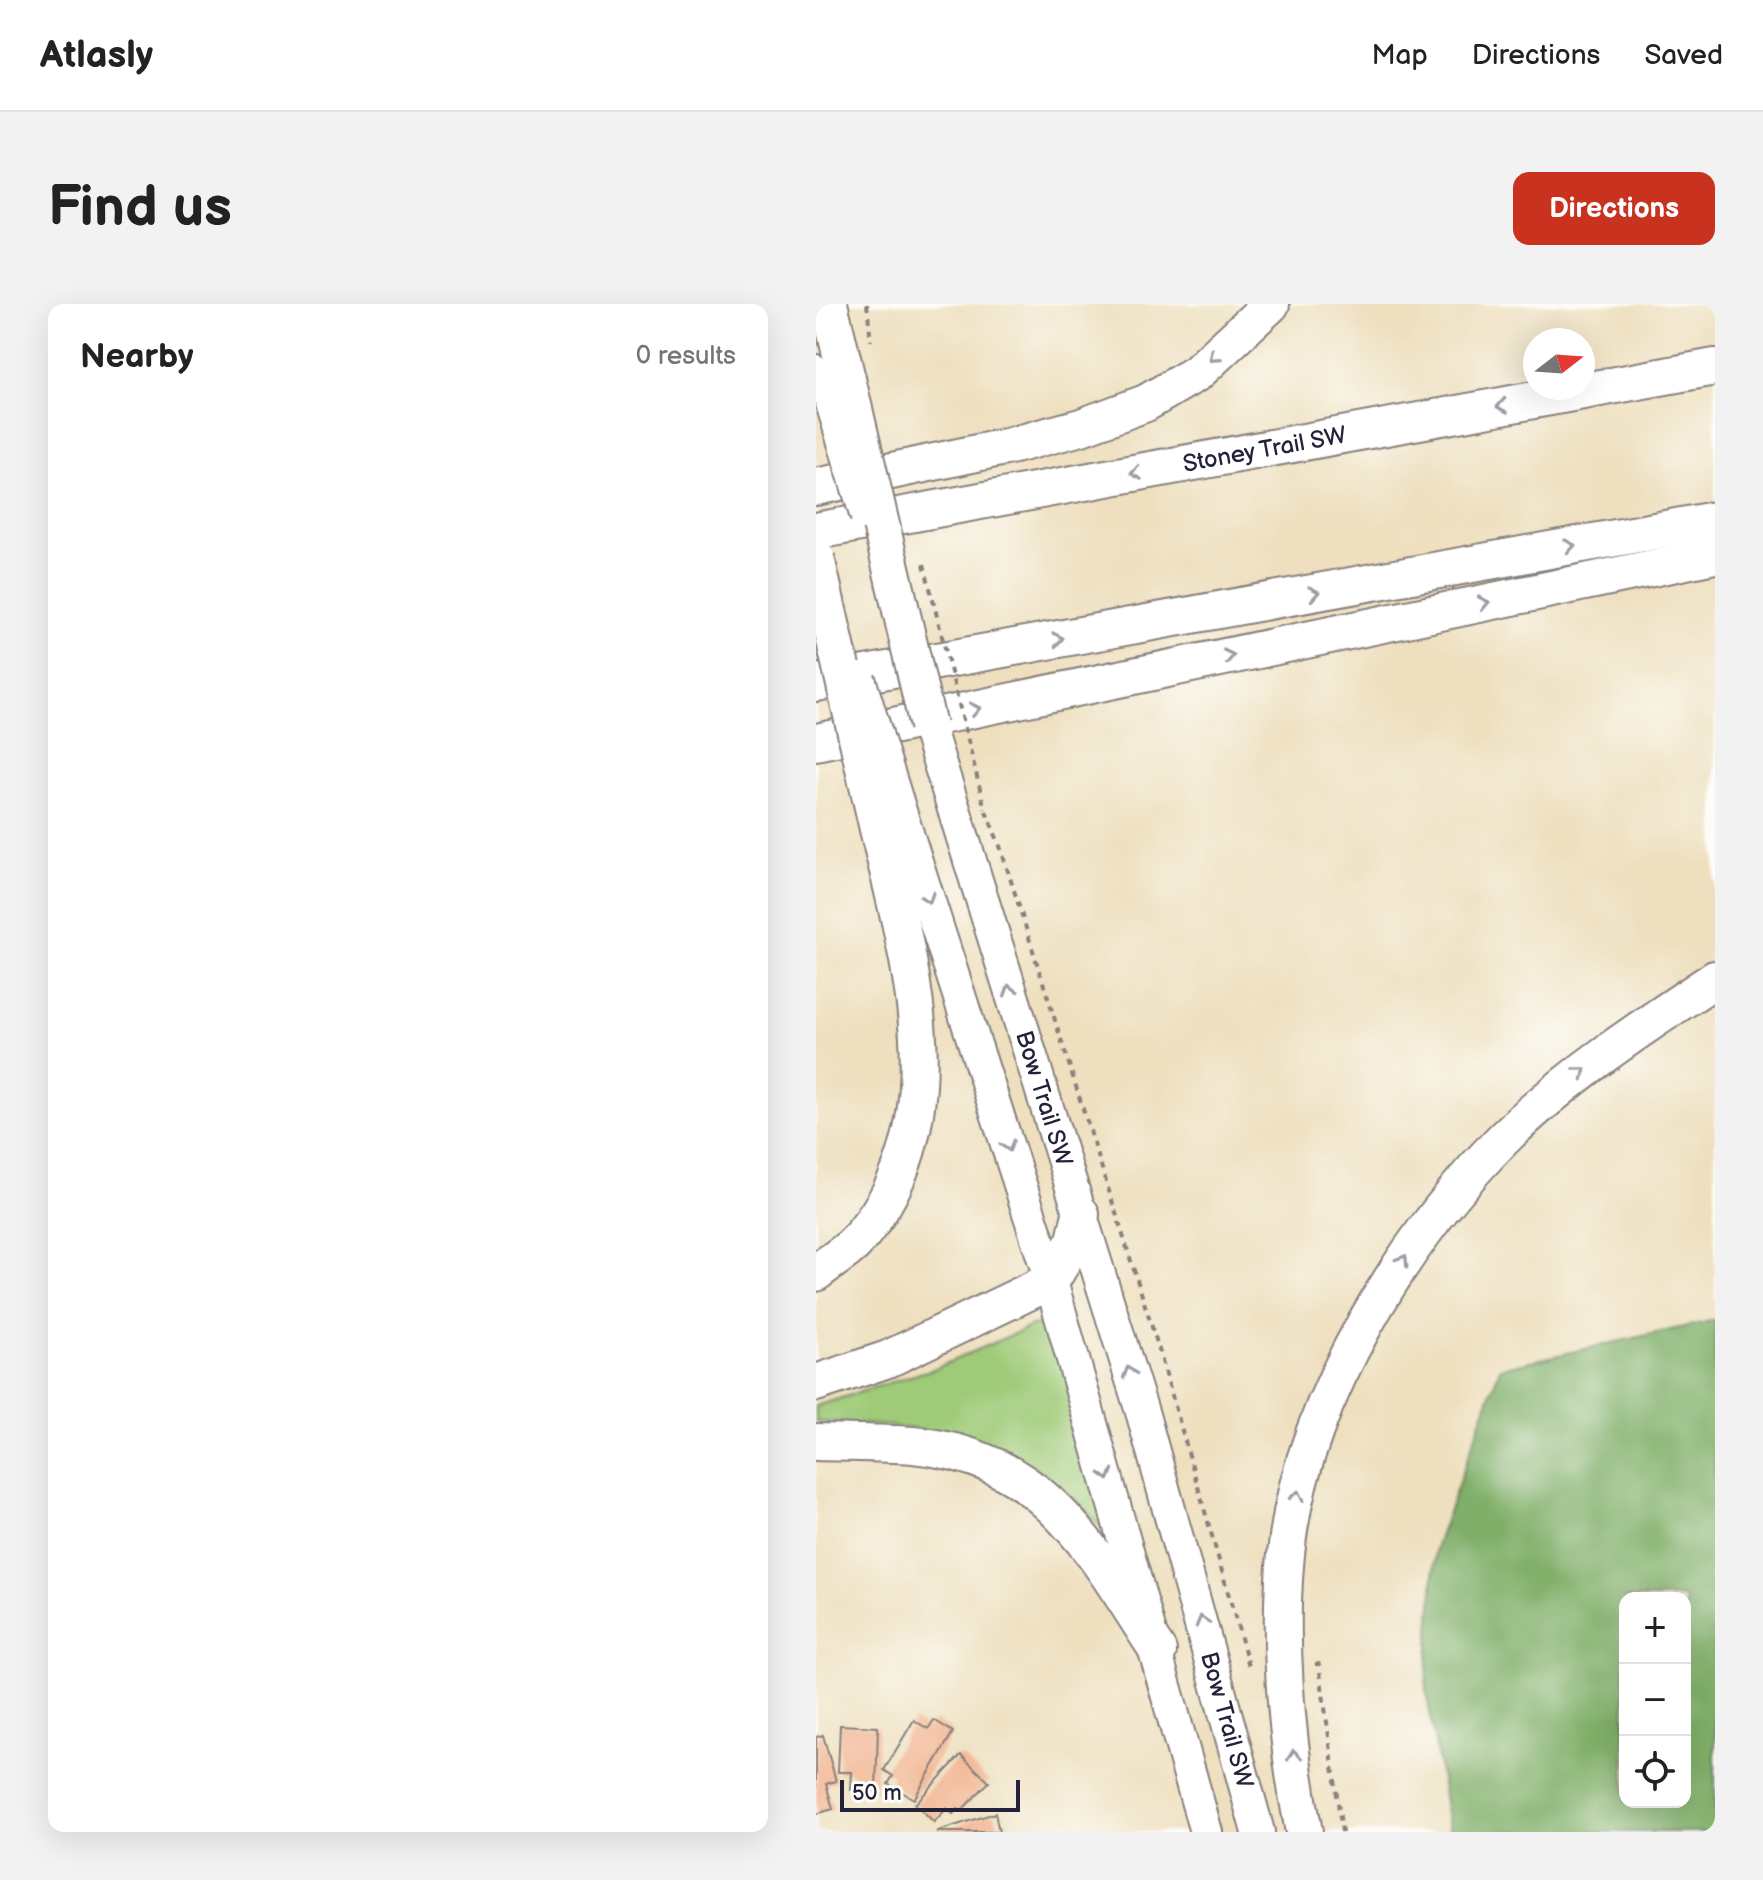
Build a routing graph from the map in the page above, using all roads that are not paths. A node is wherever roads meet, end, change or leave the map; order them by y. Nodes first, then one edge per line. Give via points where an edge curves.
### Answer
1 (829, 304) edge
2 (1271, 304) edge
3 (1715, 367) edge
4 (828, 377) edge
5 (816, 487) edge
6 (1715, 520) edge
7 (816, 531) edge
8 (816, 542) edge
9 (1715, 555) edge
10 (816, 558) edge
11 (816, 683) edge
12 (928, 726) joint
13 (816, 742) edge
14 (891, 826) junction
15 (1715, 979) edge
16 (1081, 1214) junction
17 (816, 1273) edge
18 (1051, 1281) junction
19 (816, 1383) edge
20 (816, 1442) edge
21 (1158, 1651) junction
22 (1206, 1832) edge
23 (1258, 1832) edge
24 (1304, 1832) edge

1 - 4 highway
2 -> 5 highway via 1197,373 1146,403 1010,446
3 -> 7 highway, Stoney Trail SW
4 - 12 highway, bridge
11 -> 6 highway
8 - 14 main road, Bow Trail SW, bridge
13 -> 9 highway
10 - 14 highway, bridge
16 -> 12 main road, Bow Trail SW via 970,812
14 - 17 highway via 920,1039 917,1105 894,1187 854,1244
14 -> 18 main road, Bow Trail SW
24 -> 15 highway via 1285,1665 1288,1537 1301,1476 1345,1366 1381,1294 1418,1237 1505,1138 1577,1074
16 - 18 highway via 1075,1240
23 -> 16 main road, Bow Trail SW via 1143,1415
18 - 19 highway via 888,1359
18 -> 21 main road, Bow Trail SW
20 - 21 highway via 915,1445 957,1453 1032,1487 1085,1540
21 - 22 main road, Bow Trail SW

